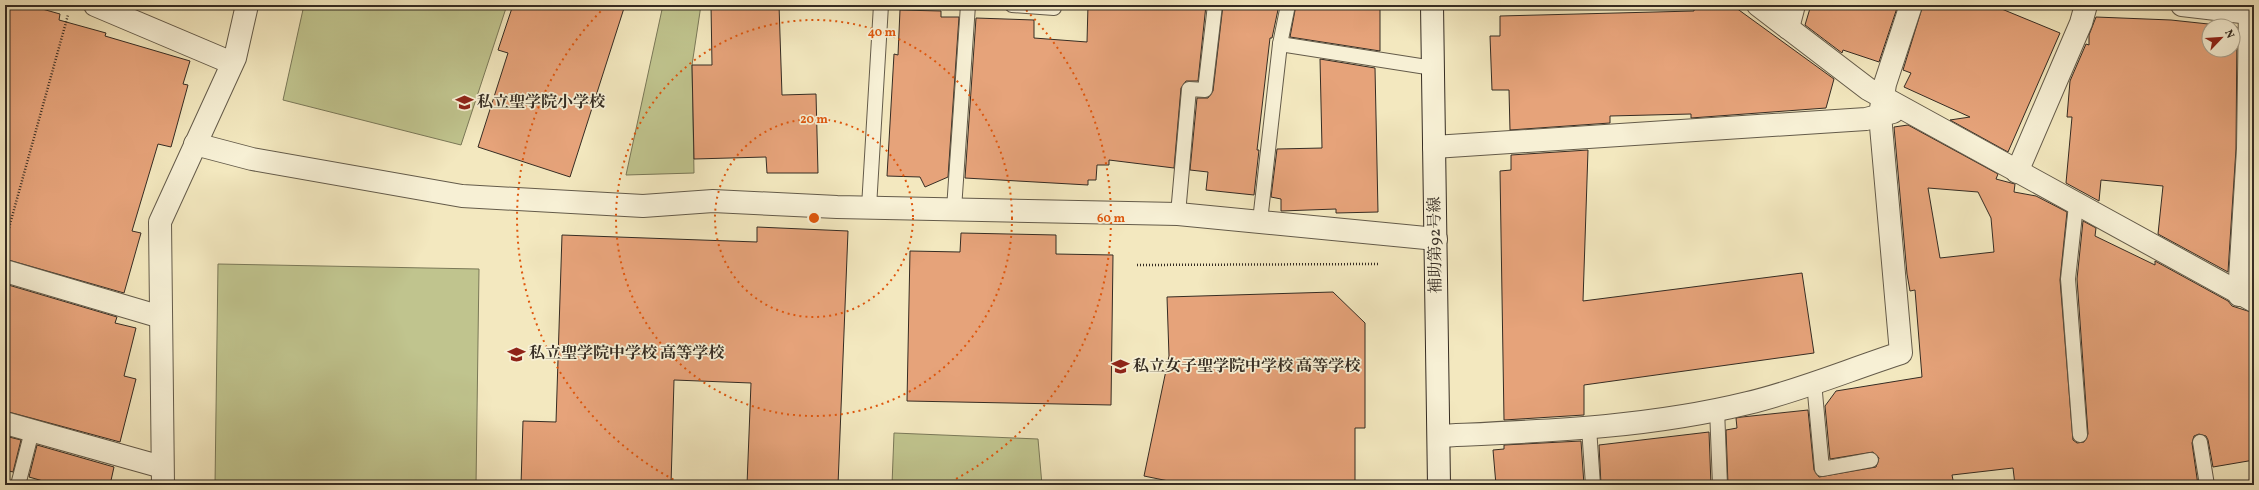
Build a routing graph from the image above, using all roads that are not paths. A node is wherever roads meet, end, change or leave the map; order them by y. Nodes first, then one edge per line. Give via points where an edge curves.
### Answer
1 (95, 5) edge
2 (247, 5) edge
3 (881, 5) edge
4 (968, 5) edge
5 (1012, 5) edge
6 (1215, 5) edge
7 (1288, 5) edge
8 (1432, 5) edge
9 (1758, 5) edge
10 (1794, 5) edge
11 (1911, 5) edge
12 (2086, 5) edge
13 (2182, 5) edge
14 (1054, 8) dead end
15 (2251, 10) edge
16 (1788, 28) junction
17 (1280, 44) junction
18 (232, 63) junction
19 (1433, 68) junction
20 (1881, 106) junction
21 (196, 144) junction
22 (1434, 147) junction
23 (2251, 149) edge
24 (2017, 172) junction
25 (2076, 205) junction
26 (869, 207) junction
27 (954, 209) junction
28 (1178, 214) junction
29 (1260, 221) junction
30 (1436, 239) junction
31 (5, 271) edge
32 (2246, 298) edge
33 (161, 317) junction
34 (1814, 382) junction
35 (1717, 409) junction
36 (5, 423) edge
37 (1589, 428) junction
38 (32, 431) junction
39 (2080, 435) dead end
40 (1439, 436) junction
41 (2200, 442) dead end
42 (1870, 460) dead end
43 (162, 476) edge
44 (18, 485) edge
45 (1439, 485) edge
46 (1593, 485) edge
47 (1720, 485) edge
48 (2207, 485) edge

1 - 18 street
2 - 18 street
3 - 26 lane
4 - 27 lane
5 - 14 lane
6 - 28 lane via 1205,90 1189,89
7 - 17 lane
8 - 19 street, 補助第92号線
9 - 16 street
10 - 16 street
11 - 20 street via 1885,84
12 - 24 street via 2081,23
13 - 15 street
15 - 23 street
16 - 20 street via 1868,89
17 - 19 lane
17 - 29 lane
18 - 21 street
19 - 22 street, 補助第92号線
20 - 22 street via 1858,119
20 - 24 street via 1906,110
20 - 34 street via 1901,353
21 - 26 street via 252,159 462,196 643,206 713,201
21 - 33 street via 160,222
22 - 30 street, 補助第92号線
23 - 32 street
24 - 25 street
25 - 32 street
25 - 39 lane via 2068,279
26 - 27 street
27 - 28 street
28 - 29 street
29 - 30 street
30 - 40 street, 補助第92号線
31 - 33 street
33 - 43 street
34 - 35 street via 1749,403
34 - 42 lane via 1822,469
35 - 37 street via 1636,424
35 - 47 lane
36 - 38 street
37 - 40 street
37 - 46 lane
38 - 43 street
38 - 44 lane
40 - 45 street, 補助第92号線
41 - 48 lane

